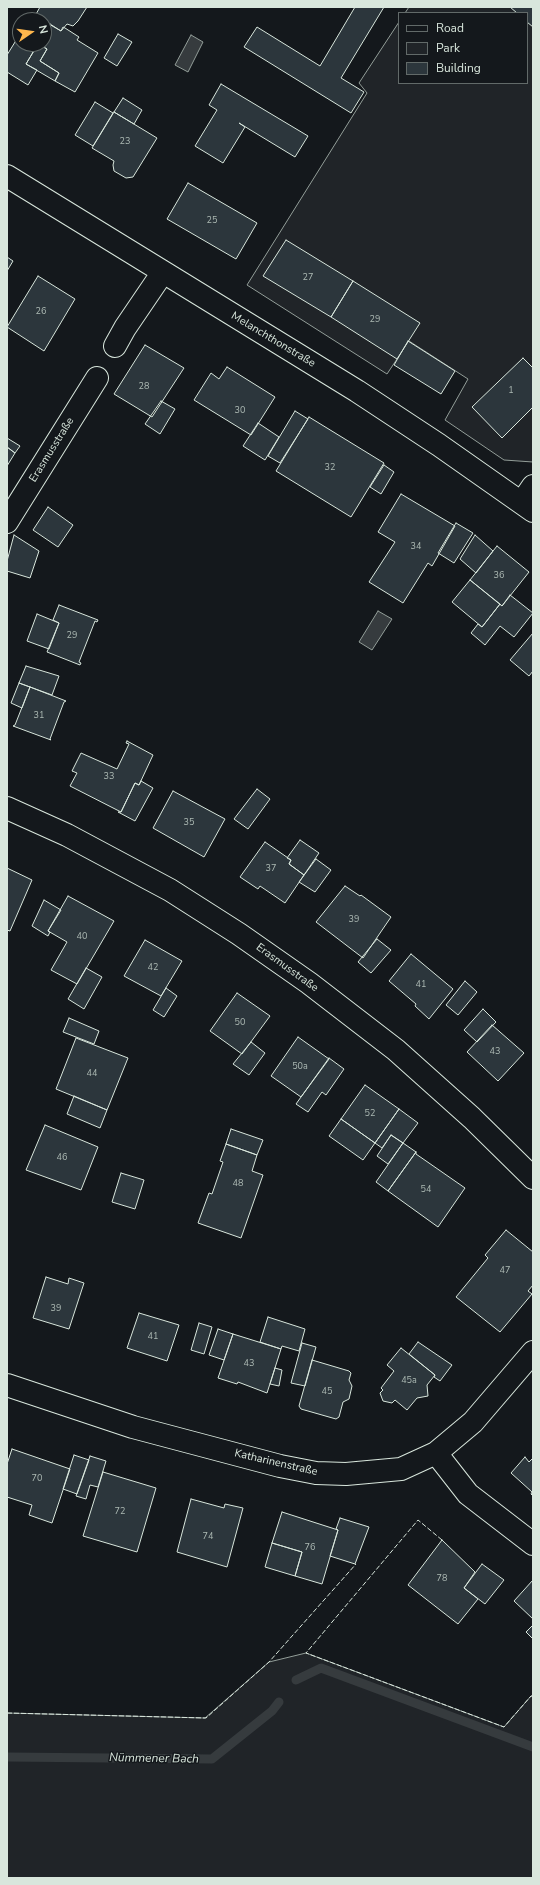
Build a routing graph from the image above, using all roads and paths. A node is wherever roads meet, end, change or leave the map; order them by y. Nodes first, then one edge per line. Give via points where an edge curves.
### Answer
1 (7, 176) edge
2 (163, 272) junction
3 (115, 346) dead end
4 (97, 378) dead end
5 (529, 500) edge
6 (7, 522) edge
7 (7, 808) edge
8 (533, 1178) edge
9 (533, 1352) edge
10 (7, 1385) edge
11 (436, 1452) junction
12 (533, 1544) edge

1 - 2 street, Melanchthonstraße
2 - 3 street
2 - 5 street, Melanchthonstraße
4 - 6 street, Erasmusstraße
7 - 8 street, Erasmusstraße via 68,835 126,865 246,938 396,1050 472,1118
9 - 11 street, Katharinenstraße via 473,1422
10 - 11 street, Katharinenstraße via 133,1427 316,1473 346,1474 401,1469
11 - 12 street via 468,1494

